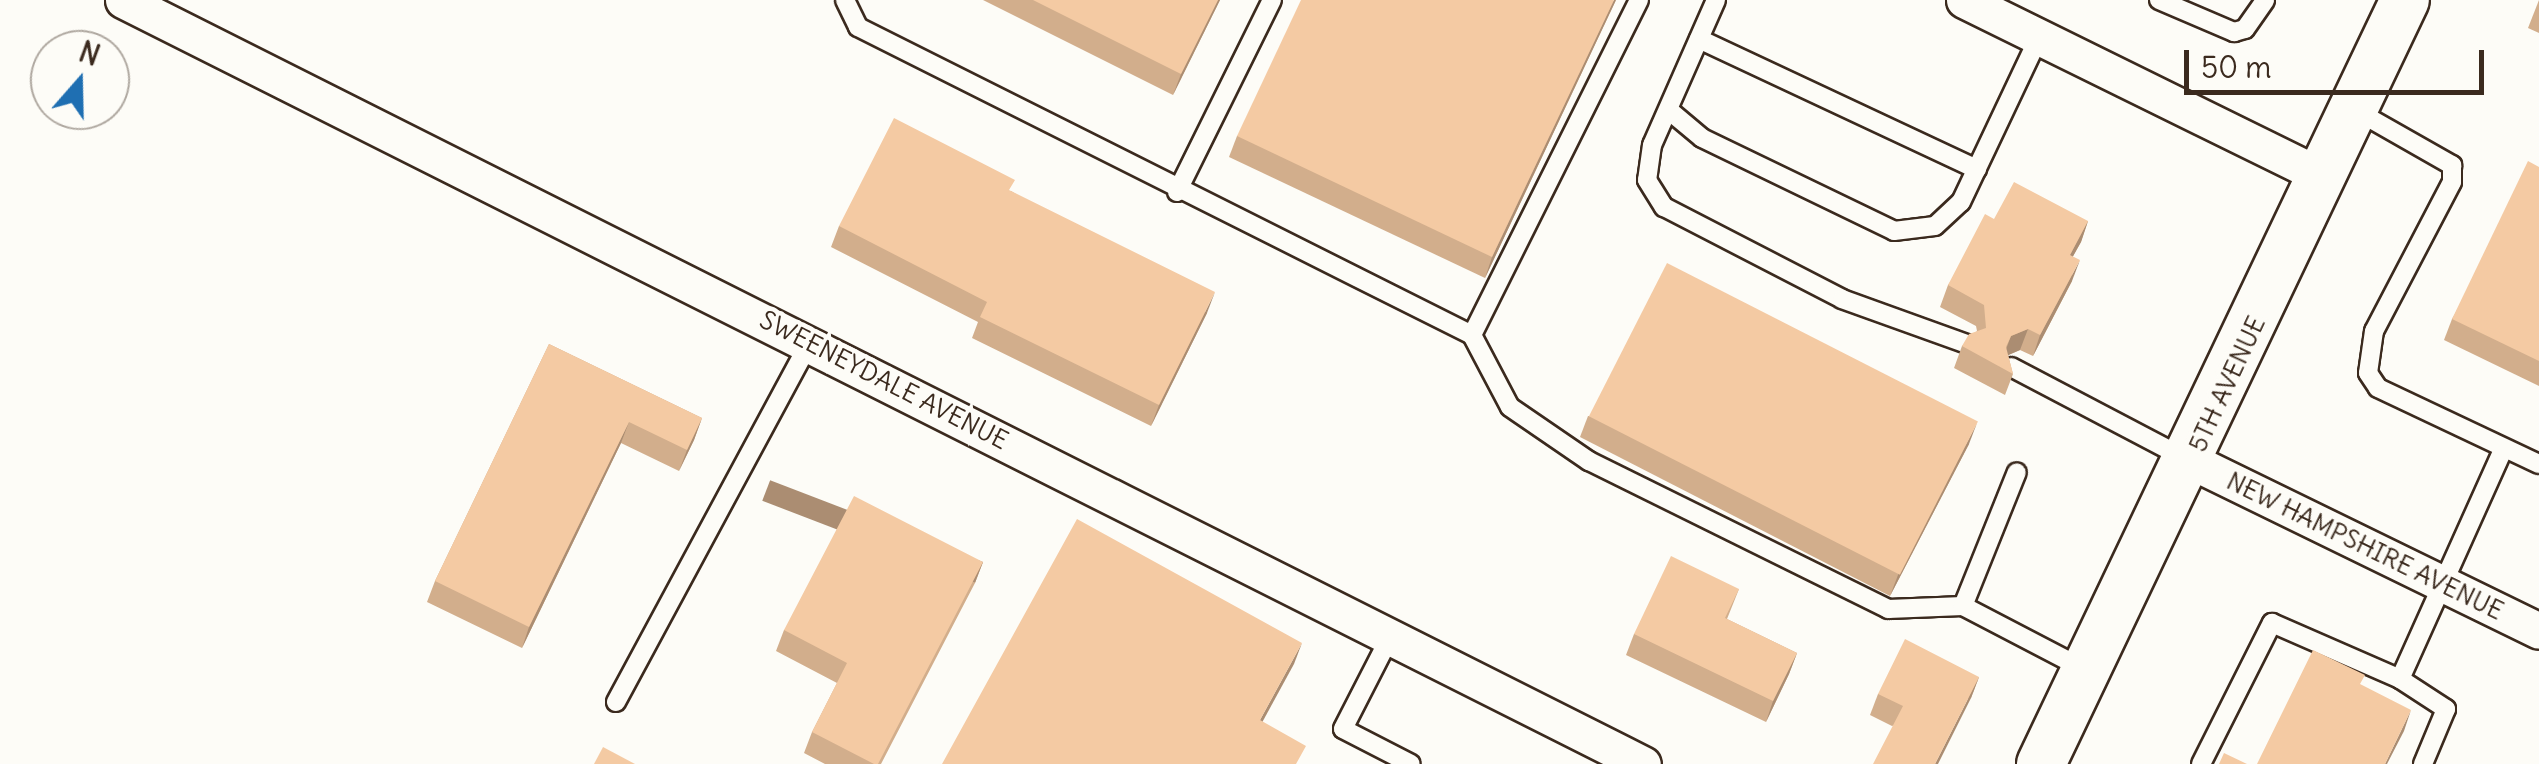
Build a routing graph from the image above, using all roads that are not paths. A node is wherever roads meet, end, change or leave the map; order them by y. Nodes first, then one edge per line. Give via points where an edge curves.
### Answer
1 (123, 0) edge
2 (845, 0) edge
3 (1272, 0) edge
4 (1639, 0) edge
5 (1716, 0) edge
6 (1964, 0) edge
7 (2159, 0) edge
8 (2265, 0) edge
9 (2405, 0) edge
10 (2039, 37) junction
11 (1699, 39) junction
12 (2354, 110) junction
13 (1671, 112) junction
14 (1977, 169) junction
15 (2323, 177) junction
16 (1178, 192) junction
17 (1472, 335) junction
18 (810, 342) junction
19 (1967, 344) edge
20 (2012, 367) edge
21 (2504, 448) junction
22 (2191, 462) junction
23 (2539, 464) edge
24 (2018, 472) dead end
25 (2446, 586) junction
26 (1963, 606) junction
27 (2539, 631) edge
28 (1390, 637) junction
29 (2088, 671) junction
30 (2400, 678) junction
31 (616, 702) dead end
32 (1411, 764) edge
33 (1643, 764) edge
34 (2041, 764) edge
35 (2201, 764) edge
36 (2422, 764) edge

1 - 18 street, SWEENEYDALE AVENUE
2 - 16 lane via 858,28
3 - 16 lane
4 - 17 lane
5 - 11 lane
6 - 10 street
7 - 8 lane via 2234,32 2245,29
9 - 12 main road, 5TH AVENUE
10 - 14 lane
10 - 15 street
11 - 13 lane
11 - 14 lane
12 - 15 main road, 5TH AVENUE
12 - 21 lane via 2452,164 2452,182 2374,331 2368,373 2378,388
13 - 14 lane via 1702,138 1894,231 1935,226 1961,202
13 - 19 lane via 1652,145 1647,180 1664,207 1842,299
15 - 22 main road, 5TH AVENUE
16 - 17 lane
17 - 26 lane via 1510,407 1589,461 1888,610
18 - 28 street, SWEENEYDALE AVENUE
18 - 31 lane
20 - 22 lane
21 - 23 lane
21 - 25 lane
22 - 25 street, NEW HAMPSHIRE AVENUE
22 - 29 main road, 5TH AVENUE
24 - 26 lane
25 - 27 street, NEW HAMPSHIRE AVENUE
25 - 30 lane
26 - 29 lane
28 - 32 lane via 1343,729
28 - 33 street, SWEENEYDALE AVENUE
29 - 34 main road, 5TH AVENUE
30 - 35 lane via 2272,623
30 - 36 lane via 2446,709

